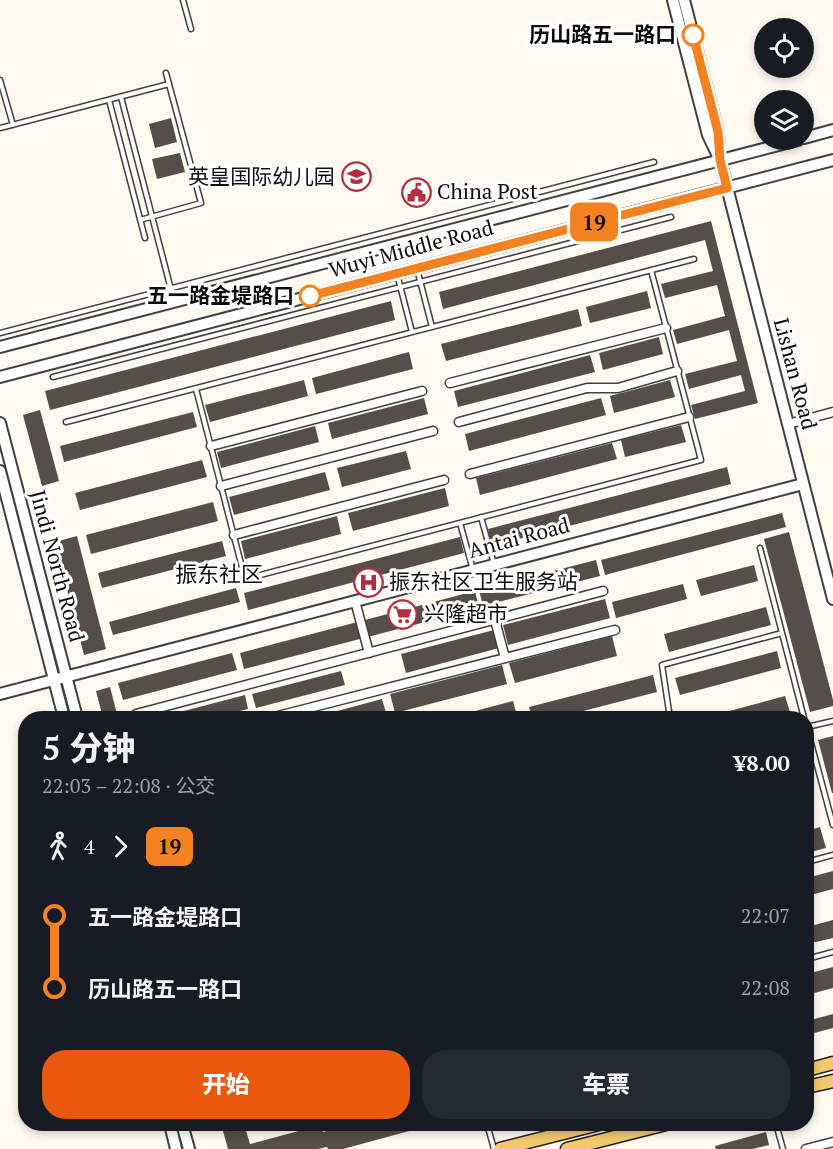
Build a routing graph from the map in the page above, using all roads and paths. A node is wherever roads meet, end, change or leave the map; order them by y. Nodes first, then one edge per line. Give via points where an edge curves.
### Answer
1 (183, 0) edge
2 (673, 0) edge
3 (684, 0) edge
4 (191, 29) dead end
5 (166, 73) dead end
6 (0, 80) edge
7 (170, 84) junction
8 (121, 97) junction
9 (109, 100) junction
10 (13, 125) junction
11 (0, 128) edge
12 (833, 130) edge
13 (814, 135) edge
14 (759, 150) edge
15 (720, 160) junction
16 (833, 160) edge
17 (654, 162) dead end
18 (727, 188) junction
19 (153, 217) junction
20 (671, 217) dead end
21 (140, 220) junction
22 (145, 238) dead end
23 (694, 258) dead end
24 (417, 268) junction
25 (651, 270) junction
26 (396, 273) junction
27 (420, 282) junction
28 (400, 287) junction
29 (171, 288) junction
30 (174, 301) junction
31 (432, 327) junction
32 (666, 328) junction
33 (412, 332) junction
34 (0, 333) edge
35 (0, 347) edge
36 (677, 371) junction
37 (0, 377) edge
38 (53, 377) dead end
39 (450, 383) dead end
40 (196, 388) junction
41 (422, 391) dead end
42 (833, 412) edge
43 (689, 417) junction
44 (66, 422) dead end
45 (459, 422) dead end
46 (0, 423) edge
47 (788, 424) junction
48 (433, 431) dead end
49 (211, 446) junction
50 (0, 471) edge
51 (470, 474) dead end
52 (444, 480) dead end
53 (803, 484) junction
54 (221, 486) junction
55 (481, 517) junction
56 (460, 523) junction
57 (234, 535) junction
58 (760, 548) dead end
59 (494, 565) junction
60 (473, 570) junction
61 (830, 575) edge
62 (603, 591) dead end
63 (833, 599) edge
64 (355, 601) junction
65 (495, 620) junction
66 (615, 630) dead end
67 (782, 633) junction
68 (369, 653) junction
69 (506, 658) junction
70 (66, 677) junction
71 (54, 680) junction
72 (0, 694) edge
73 (62, 711) edge
74 (75, 711) edge
75 (147, 711) edge
76 (298, 711) edge
77 (669, 711) edge
78 (802, 711) edge
79 (833, 721) edge
80 (814, 726) edge
81 (814, 754) edge
82 (833, 825) edge
83 (833, 855) edge
84 (814, 860) edge
85 (833, 952) edge
86 (814, 957) edge
87 (833, 1063) edge
88 (814, 1068) edge
89 (833, 1081) edge
90 (814, 1085) edge
91 (172, 1131) edge
92 (184, 1131) edge
93 (489, 1131) edge
94 (571, 1131) edge
95 (638, 1131) edge
96 (778, 1131) edge
97 (833, 1142) edge
98 (176, 1149) edge
99 (189, 1149) edge
100 (494, 1149) edge
101 (500, 1149) edge
102 (567, 1149) edge
103 (783, 1149) edge
104 (806, 1149) edge

1 - 4 lane
2 - 15 street, Lishan Road via 708,135
3 - 15 street, Lishan Road via 718,132
5 - 7 lane
6 - 10 lane
7 - 8 lane
7 - 19 lane via 201,203
8 - 9 lane
8 - 19 lane
9 - 10 lane
9 - 21 lane
10 - 11 lane
12 - 13 street
14 - 15 street, Wuyi Middle Road
15 - 18 street, Lishan Road
15 - 30 street, Wuyi Middle Road
16 - 18 street, Wuyi Middle Road
17 - 29 lane
18 - 24 street, Wuyi Middle Road
18 - 47 street, Lishan Road
19 - 21 lane
19 - 29 lane
20 - 27 lane
21 - 22 lane
23 - 25 lane
24 - 26 street, Wuyi Middle Road
24 - 27 lane
25 - 31 lane
25 - 32 lane
26 - 28 lane
26 - 37 street, Wuyi Middle Road
27 - 28 lane
27 - 31 lane
28 - 33 lane
28 - 38 lane
29 - 30 lane
29 - 34 lane
30 - 35 street, Wuyi Middle Road
31 - 33 lane
32 - 36 lane
32 - 39 street
33 - 40 lane
36 - 43 lane
36 - 45 street via 610,389 586,388
40 - 44 lane
40 - 49 lane
41 - 49 street
42 - 47 street
43 - 51 street
43 - 55 lane via 700,460
46 - 70 street, Jindi North Road
47 - 53 street, Lishan Road
48 - 54 street
49 - 54 lane
50 - 71 street, Jindi North Road
52 - 57 street
53 - 59 street, Antai Road
53 - 61 street, Lishan Road
54 - 57 lane
55 - 56 lane
55 - 59 lane
56 - 57 lane via 245,579
56 - 60 lane
58 - 67 lane
59 - 60 street, Antai Road
60 - 64 street, Antai Road
61 - 63 street, Lishan Road
62 - 65 street
64 - 68 street
64 - 70 street, Antai Road
65 - 68 street
65 - 69 street
66 - 69 street
67 - 77 lane via 662,665
67 - 78 lane
68 - 75 street
69 - 76 street
70 - 71 street, Antai Road
70 - 74 street, Jindi North Road
71 - 72 street, Antai Road
71 - 73 street, Jindi North Road
79 - 80 lane
81 - 82 lane
83 - 84 lane
85 - 86 lane
87 - 88 main road
89 - 90 main road
91 - 98 street
92 - 99 street
93 - 100 lane
94 - 101 main road
95 - 102 main road
96 - 103 lane
97 - 104 street

